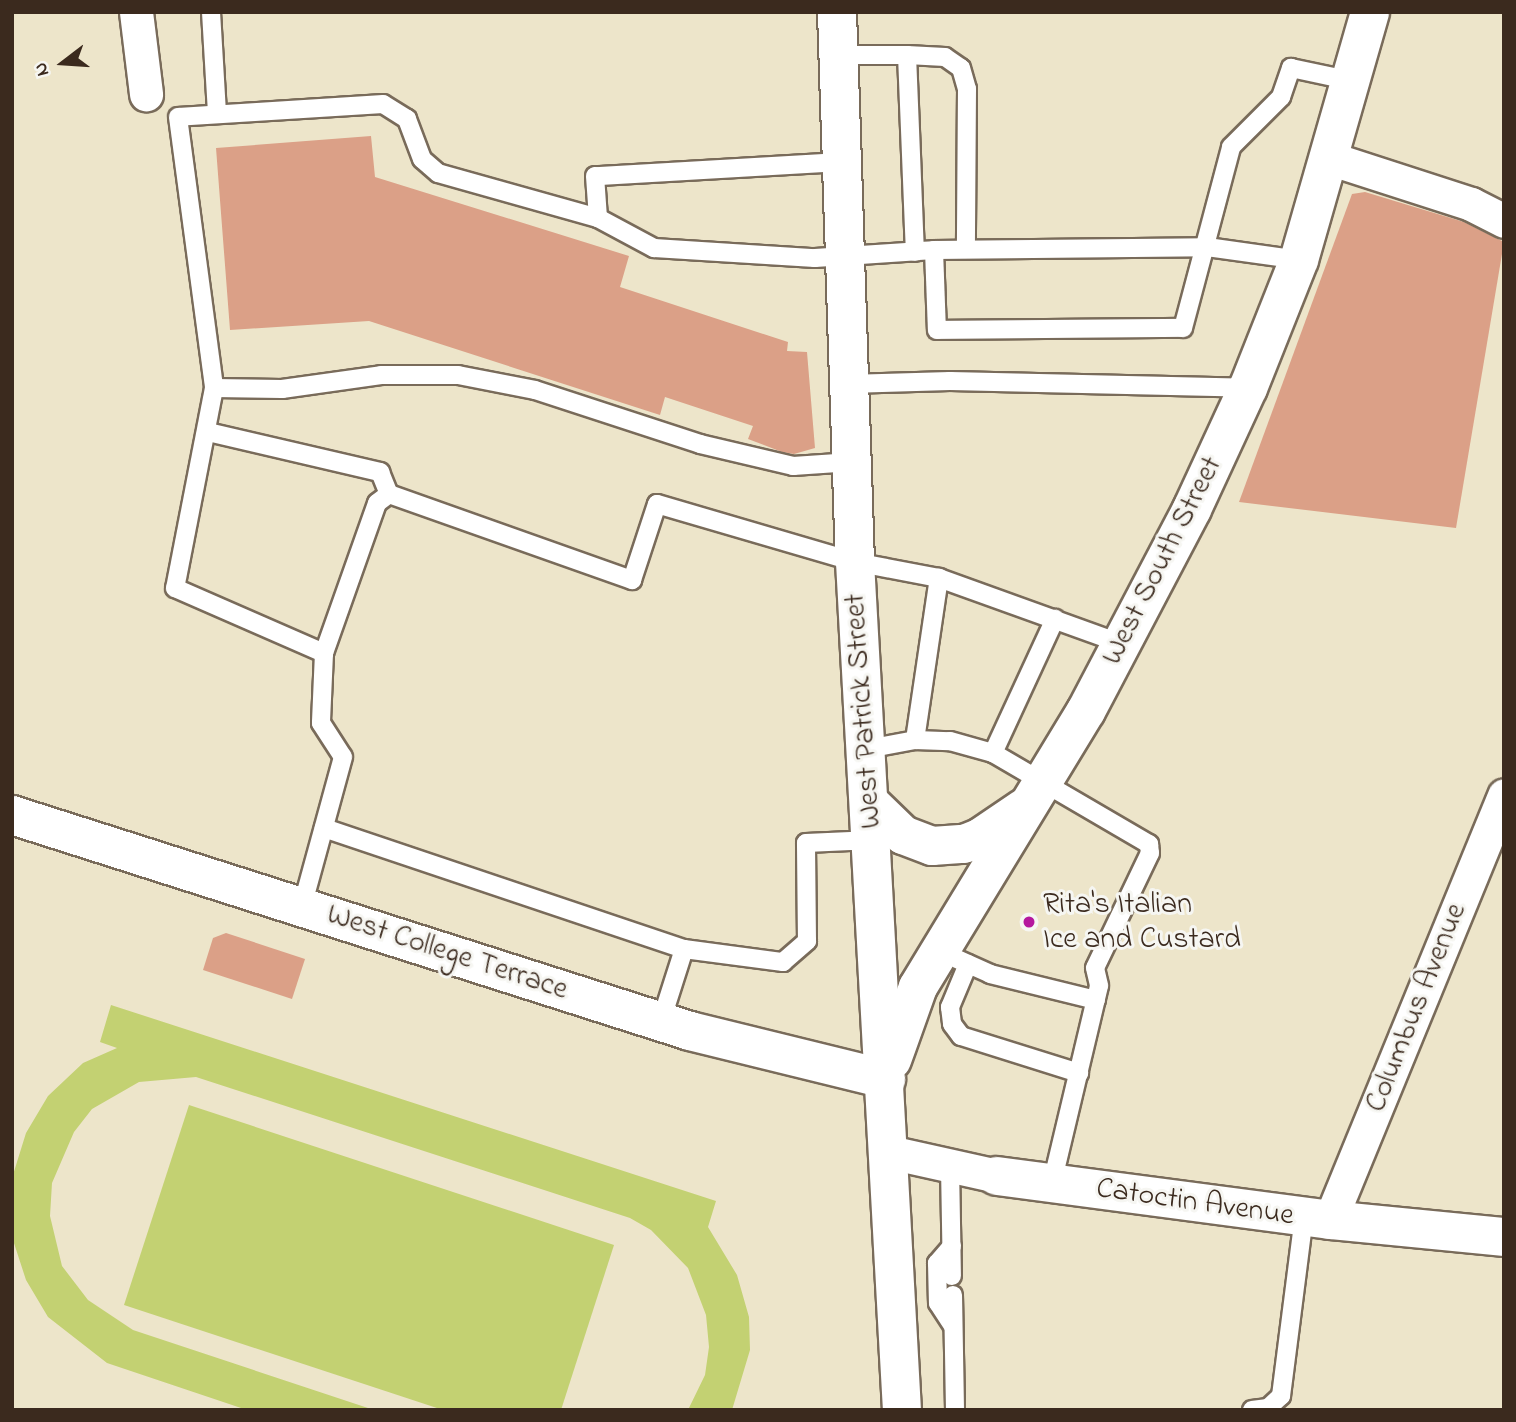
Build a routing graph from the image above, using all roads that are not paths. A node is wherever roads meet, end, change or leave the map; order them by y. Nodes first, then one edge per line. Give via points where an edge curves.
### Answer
1 (136, 12) edge
2 (211, 12) edge
3 (837, 12) edge
4 (1370, 12) edge
5 (838, 54) junction
6 (907, 55) junction
7 (1352, 81) junction
8 (146, 94) dead end
9 (217, 114) junction
10 (1332, 159) junction
11 (841, 162) junction
12 (598, 218) junction
13 (1504, 222) edge
14 (1207, 247) junction
15 (966, 249) junction
16 (924, 251) junction
17 (844, 257) junction
18 (1299, 260) junction
19 (848, 384) junction
20 (214, 388) junction
21 (1248, 388) junction
22 (208, 432) junction
23 (852, 462) junction
24 (389, 494) junction
25 (855, 562) junction
26 (939, 578) junction
27 (1055, 619) junction
28 (1122, 644) junction
29 (324, 653) junction
30 (915, 740) junction
31 (867, 749) junction
32 (993, 753) junction
33 (1040, 792) junction
34 (1504, 795) edge
35 (12, 815) edge
36 (871, 822) junction
37 (324, 828) junction
38 (302, 907) junction
39 (684, 948) junction
40 (953, 957) junction
41 (1096, 1000) junction
42 (661, 1021) junction
43 (1079, 1073) junction
44 (886, 1079) junction
45 (889, 1152) junction
46 (950, 1166) junction
47 (997, 1176) joint
48 (1052, 1184) junction
49 (1317, 1219) junction
50 (1504, 1237) edge
51 (952, 1246) junction
52 (952, 1276) dead end
53 (953, 1295) dead end
54 (953, 1326) junction
55 (902, 1410) edge
56 (955, 1410) edge
57 (1252, 1410) edge

1 - 8 street
2 - 9 lane
3 - 5 main road, West Patrick Street
4 - 7 main road, West South Street
5 - 6 lane
5 - 11 main road, West Patrick Street
6 - 15 lane via 945,57 961,68 967,89
6 - 16 lane
7 - 10 main road, West South Street
7 - 14 lane via 1291,68 1281,97 1231,148
9 - 12 lane via 383,104 408,119 422,159 438,173
9 - 20 lane via 178,117
10 - 13 street via 1471,204
10 - 18 main road, West South Street
11 - 12 lane via 595,176
11 - 17 main road, West Patrick Street
12 - 17 lane via 654,248
14 - 15 lane
14 - 16 lane via 1183,328 937,330
14 - 18 lane
15 - 16 lane
16 - 17 lane
17 - 19 main road, West Patrick Street
18 - 21 main road, West South Street
19 - 21 lane via 950,381
19 - 23 main road, West Patrick Street
20 - 22 lane
20 - 23 lane via 282,389 381,375 458,375 535,390 700,444 793,466
21 - 28 main road, West South Street
22 - 24 lane via 380,472
22 - 29 lane via 175,588
23 - 25 main road, West Patrick Street
24 - 25 lane via 632,580 657,504
24 - 29 lane via 377,503
25 - 26 lane
25 - 31 main road, West Patrick Street
26 - 27 lane
26 - 30 lane
27 - 28 lane
27 - 32 lane
28 - 33 main road, West South Street
29 - 37 lane via 321,723 343,757
30 - 31 lane
30 - 32 lane via 950,741
31 - 36 main road, West Patrick Street
32 - 33 lane
33 - 36 main road via 981,837 948,846
33 - 40 main road, West South Street
33 - 41 lane via 1149,844 1150,853 1101,949 1095,968
34 - 49 street, Columbus Avenue
35 - 38 main road, West College Terrace
36 - 39 lane via 806,844 807,942 783,962
36 - 44 main road, West Patrick Street
37 - 38 lane
37 - 39 lane
38 - 42 main road, West College Terrace
39 - 42 lane
40 - 41 lane via 989,974
40 - 43 lane via 950,1006 952,1024 961,1036
40 - 44 main road, West South Street via 918,987
41 - 43 lane
42 - 44 main road, West College Terrace
43 - 48 lane
44 - 45 main road, West Patrick Street
45 - 46 street, Catoctin Avenue
45 - 55 main road, West Patrick Street
46 - 47 street, Catoctin Avenue
46 - 51 lane
47 - 48 main road, Catoctin Avenue
48 - 49 main road, Catoctin Avenue
49 - 50 main road, Catoctin Avenue
49 - 57 lane via 1282,1396 1268,1408
51 - 52 lane
51 - 54 lane via 937,1263 937,1290 938,1303
53 - 54 lane
54 - 56 lane

